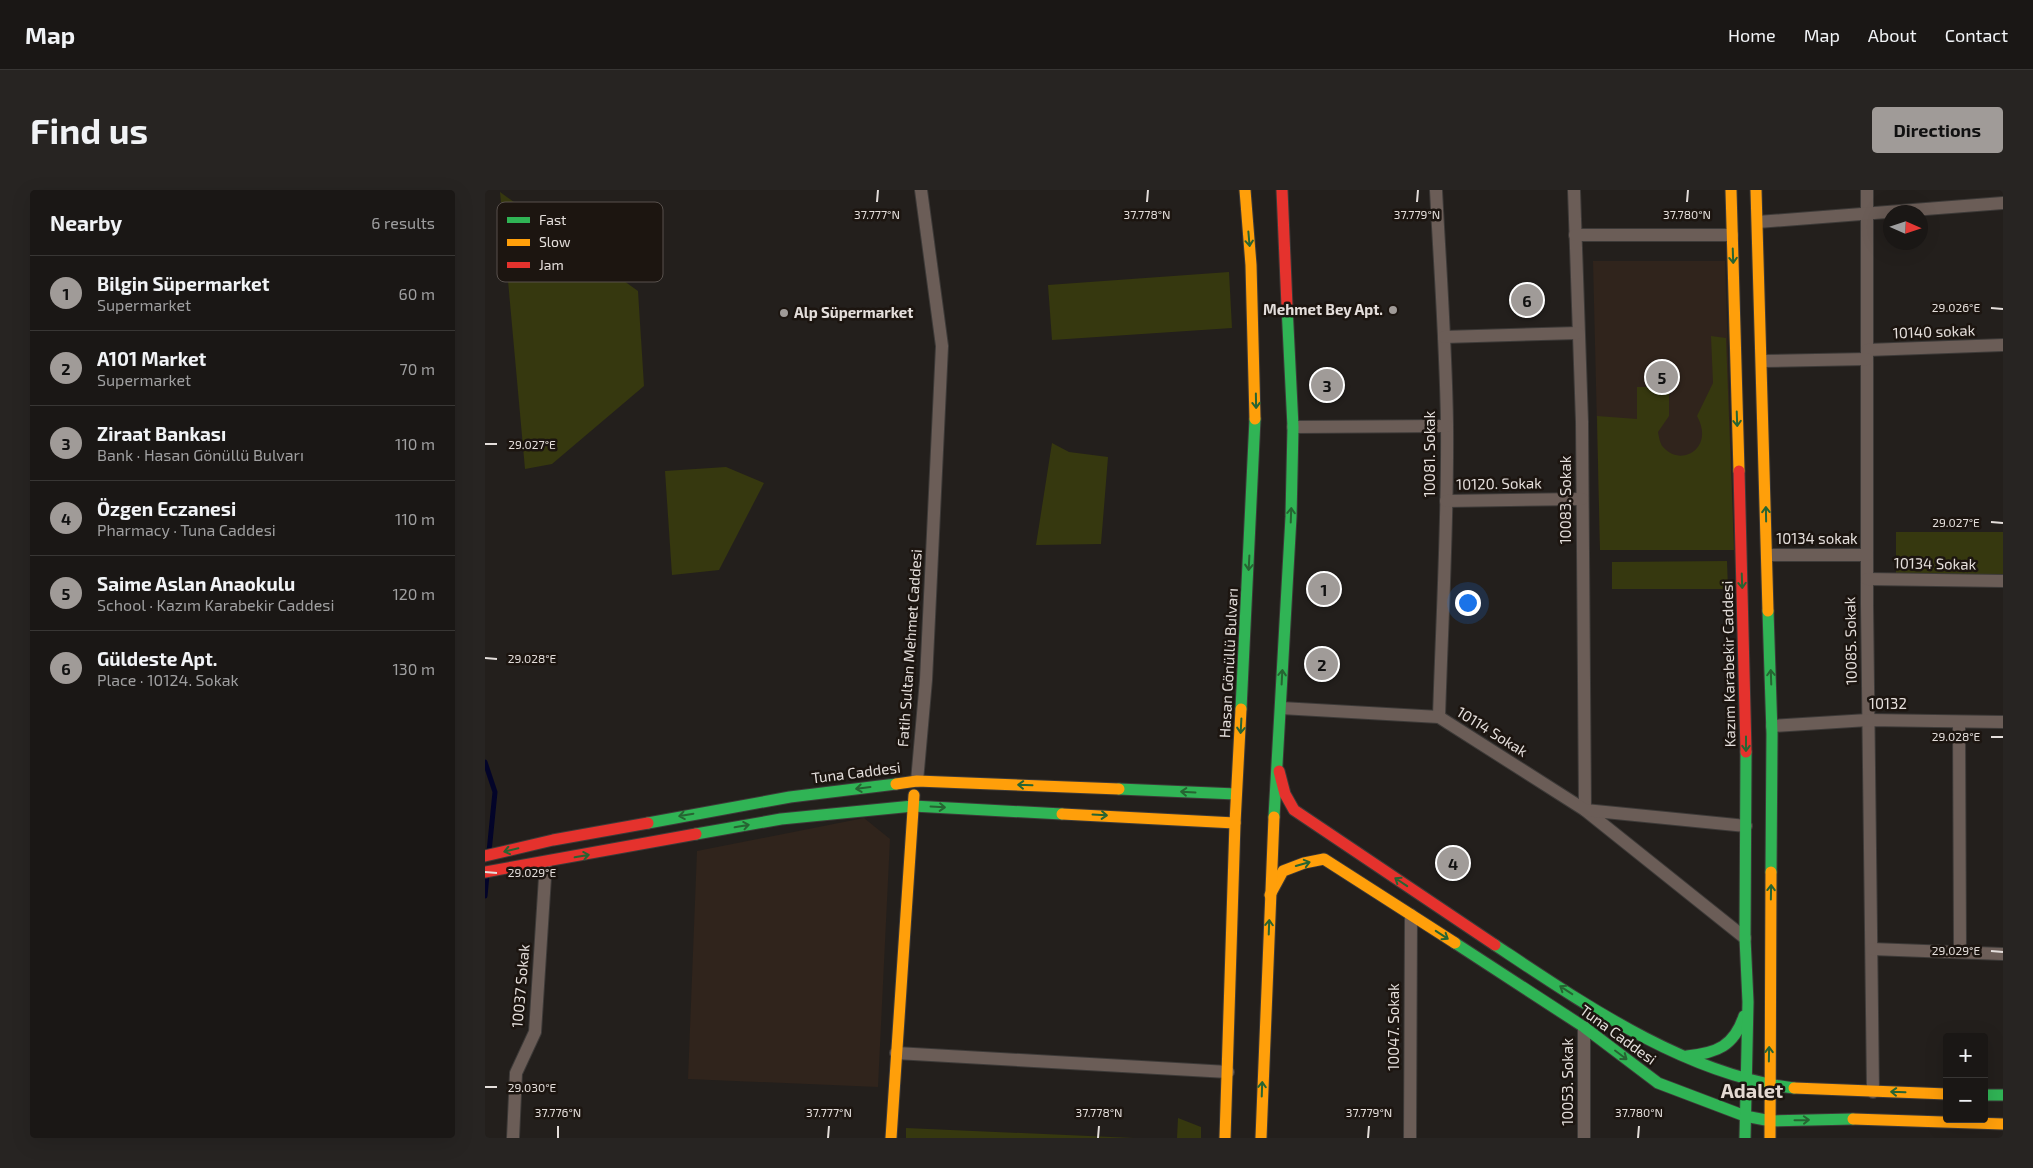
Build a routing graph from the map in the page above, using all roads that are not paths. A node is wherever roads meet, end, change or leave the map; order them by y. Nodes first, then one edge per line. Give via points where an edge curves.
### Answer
1 (921, 190) edge
2 (1245, 190) edge
3 (1283, 190) edge
4 (1436, 190) edge
5 (1574, 190) edge
6 (1731, 190) edge
7 (1756, 190) edge
8 (1867, 190) edge
9 (2003, 204) edge
10 (1867, 213) junction
11 (1758, 222) junction
12 (1575, 235) junction
13 (1732, 235) junction
14 (1578, 333) junction
15 (1444, 337) junction
16 (2003, 345) edge
17 (1867, 355) junction
18 (1763, 361) junction
19 (1447, 426) junction
20 (1293, 427) junction
21 (1582, 499) junction
22 (1446, 501) junction
23 (1767, 555) junction
24 (1867, 555) junction
25 (1867, 579) junction
26 (2003, 581) edge
27 (1281, 708) junction
28 (1439, 718) junction
29 (1868, 720) junction
30 (1959, 722) junction
31 (2003, 722) edge
32 (1772, 726) junction
33 (1277, 764) junction
34 (917, 781) junction
35 (1236, 794) junction
36 (913, 806) junction
37 (1585, 810) junction
38 (1235, 822) junction
39 (1746, 826) junction
40 (485, 856) edge
41 (540, 863) junction
42 (485, 872) edge
43 (1270, 895) junction
44 (1411, 915) junction
45 (1745, 938) junction
46 (1872, 949) junction
47 (1960, 952) junction
48 (2003, 954) edge
49 (1748, 1002) junction
50 (1584, 1027) junction
51 (896, 1053) junction
52 (1686, 1056) junction
53 (1228, 1072) junction
54 (1746, 1078) junction
55 (1769, 1085) junction
56 (1873, 1092) junction
57 (1943, 1094) edge
58 (1988, 1095) edge
59 (2003, 1095) edge
60 (1745, 1116) junction
61 (1771, 1121) junction
62 (2003, 1124) edge
63 (513, 1138) edge
64 (891, 1138) edge
65 (1225, 1138) edge
66 (1261, 1138) edge
67 (1410, 1138) edge
68 (1584, 1138) edge
69 (1745, 1138) edge
70 (1770, 1138) edge

1 - 34 street, Fatih Sultan Mehmet Caddesi via 942,346 926,680
2 -> 35 street, Hasan Gönüllü Bulvarı via 1256,408
3 - 20 street
4 - 15 street, 10081. Sokak
5 - 12 street, 10083. Sokak
6 - 13 street, Kazım Karabekir Caddesi
7 - 11 street
8 - 10 street, 10085. Sokak
9 - 10 street
10 - 11 street
10 - 17 street, 10085. Sokak
11 - 18 street
12 - 13 street
12 - 14 street, 10083. Sokak
13 -> 39 street, Kazım Karabekir Caddesi via 1747,719
14 - 15 street
14 - 21 street, 10083. Sokak
15 - 19 street, 10081. Sokak
16 - 17 street, 10140 sokak
17 - 18 street, 10140 sokak
17 - 24 street, 10085. Sokak
23 -> 18 street
19 - 20 street
19 - 22 street, 10081. Sokak
27 -> 20 street
21 - 22 street, 10120. Sokak
21 - 37 street, 10083. Sokak
22 - 28 street, 10081. Sokak
23 - 24 street, 10134 sokak
32 -> 23 street
24 - 25 street, 10085. Sokak
25 - 26 street, 10134 Sokak
25 - 29 street, 10085. Sokak
27 - 28 street, 10114 Sokak
27 - 33 street
28 - 37 street, 10114 Sokak
29 - 30 street, 10132
29 - 32 street, 10132
29 - 46 street, 10085. Sokak
30 - 31 street, 10132
30 - 47 street
55 -> 32 street
33 - 43 street
52 -> 33 street, Tuna Caddesi via 1619,1024 1295,810 1285,794
35 -> 34 street, Tuna Caddesi
34 - 36 street, Fatih Sultan Mehmet Caddesi
34 -> 40 street, Tuna Caddesi via 790,797 669,818
35 - 38 street, Hasan Gönüllü Bulvarı
36 -> 38 street
41 -> 36 street via 781,819
36 - 51 street, Fatih Sultan Mehmet Caddesi
37 - 39 street, 10114 Sokak
37 - 45 street, 10114 Sokak
38 - 53 street, Hasan Gönüllü Bulvarı
39 - 45 street, Kazım Karabekir Caddesi
41 - 42 street
41 - 63 street, 10037 Sokak via 535,1032 516,1072
43 -> 44 street, Tuna Caddesi via 1283,871 1324,859
66 -> 43 street
44 -> 50 street, Tuna Caddesi
44 - 67 street, 10047. Sokak
45 - 49 street, Kazım Karabekir Caddesi
46 - 47 street
46 - 56 street, 10085. Sokak
47 - 48 street
49 - 52 street via 1741,1028 1727,1044 1706,1055
49 - 54 street, Kazım Karabekir Caddesi
50 -> 60 street, Tuna Caddesi via 1658,1083
50 - 68 street, 10053. Sokak
51 - 53 street
51 - 64 street, Fatih Sultan Mehmet Caddesi
52 - 54 street, Tuna Caddesi via 1703,1065
53 - 65 street, Hasan Gönüllü Bulvarı
54 - 55 street, Tuna Caddesi
54 - 60 street, Kazım Karabekir Caddesi
55 - 56 street, Tuna Caddesi
55 - 61 street
57 -> 56 street, Tuna Caddesi
58 - 59 street
60 - 61 street, Tuna Caddesi
60 - 69 street, Kazım Karabekir Caddesi
61 -> 62 street, Tuna Caddesi via 1851,1119
61 - 70 street

